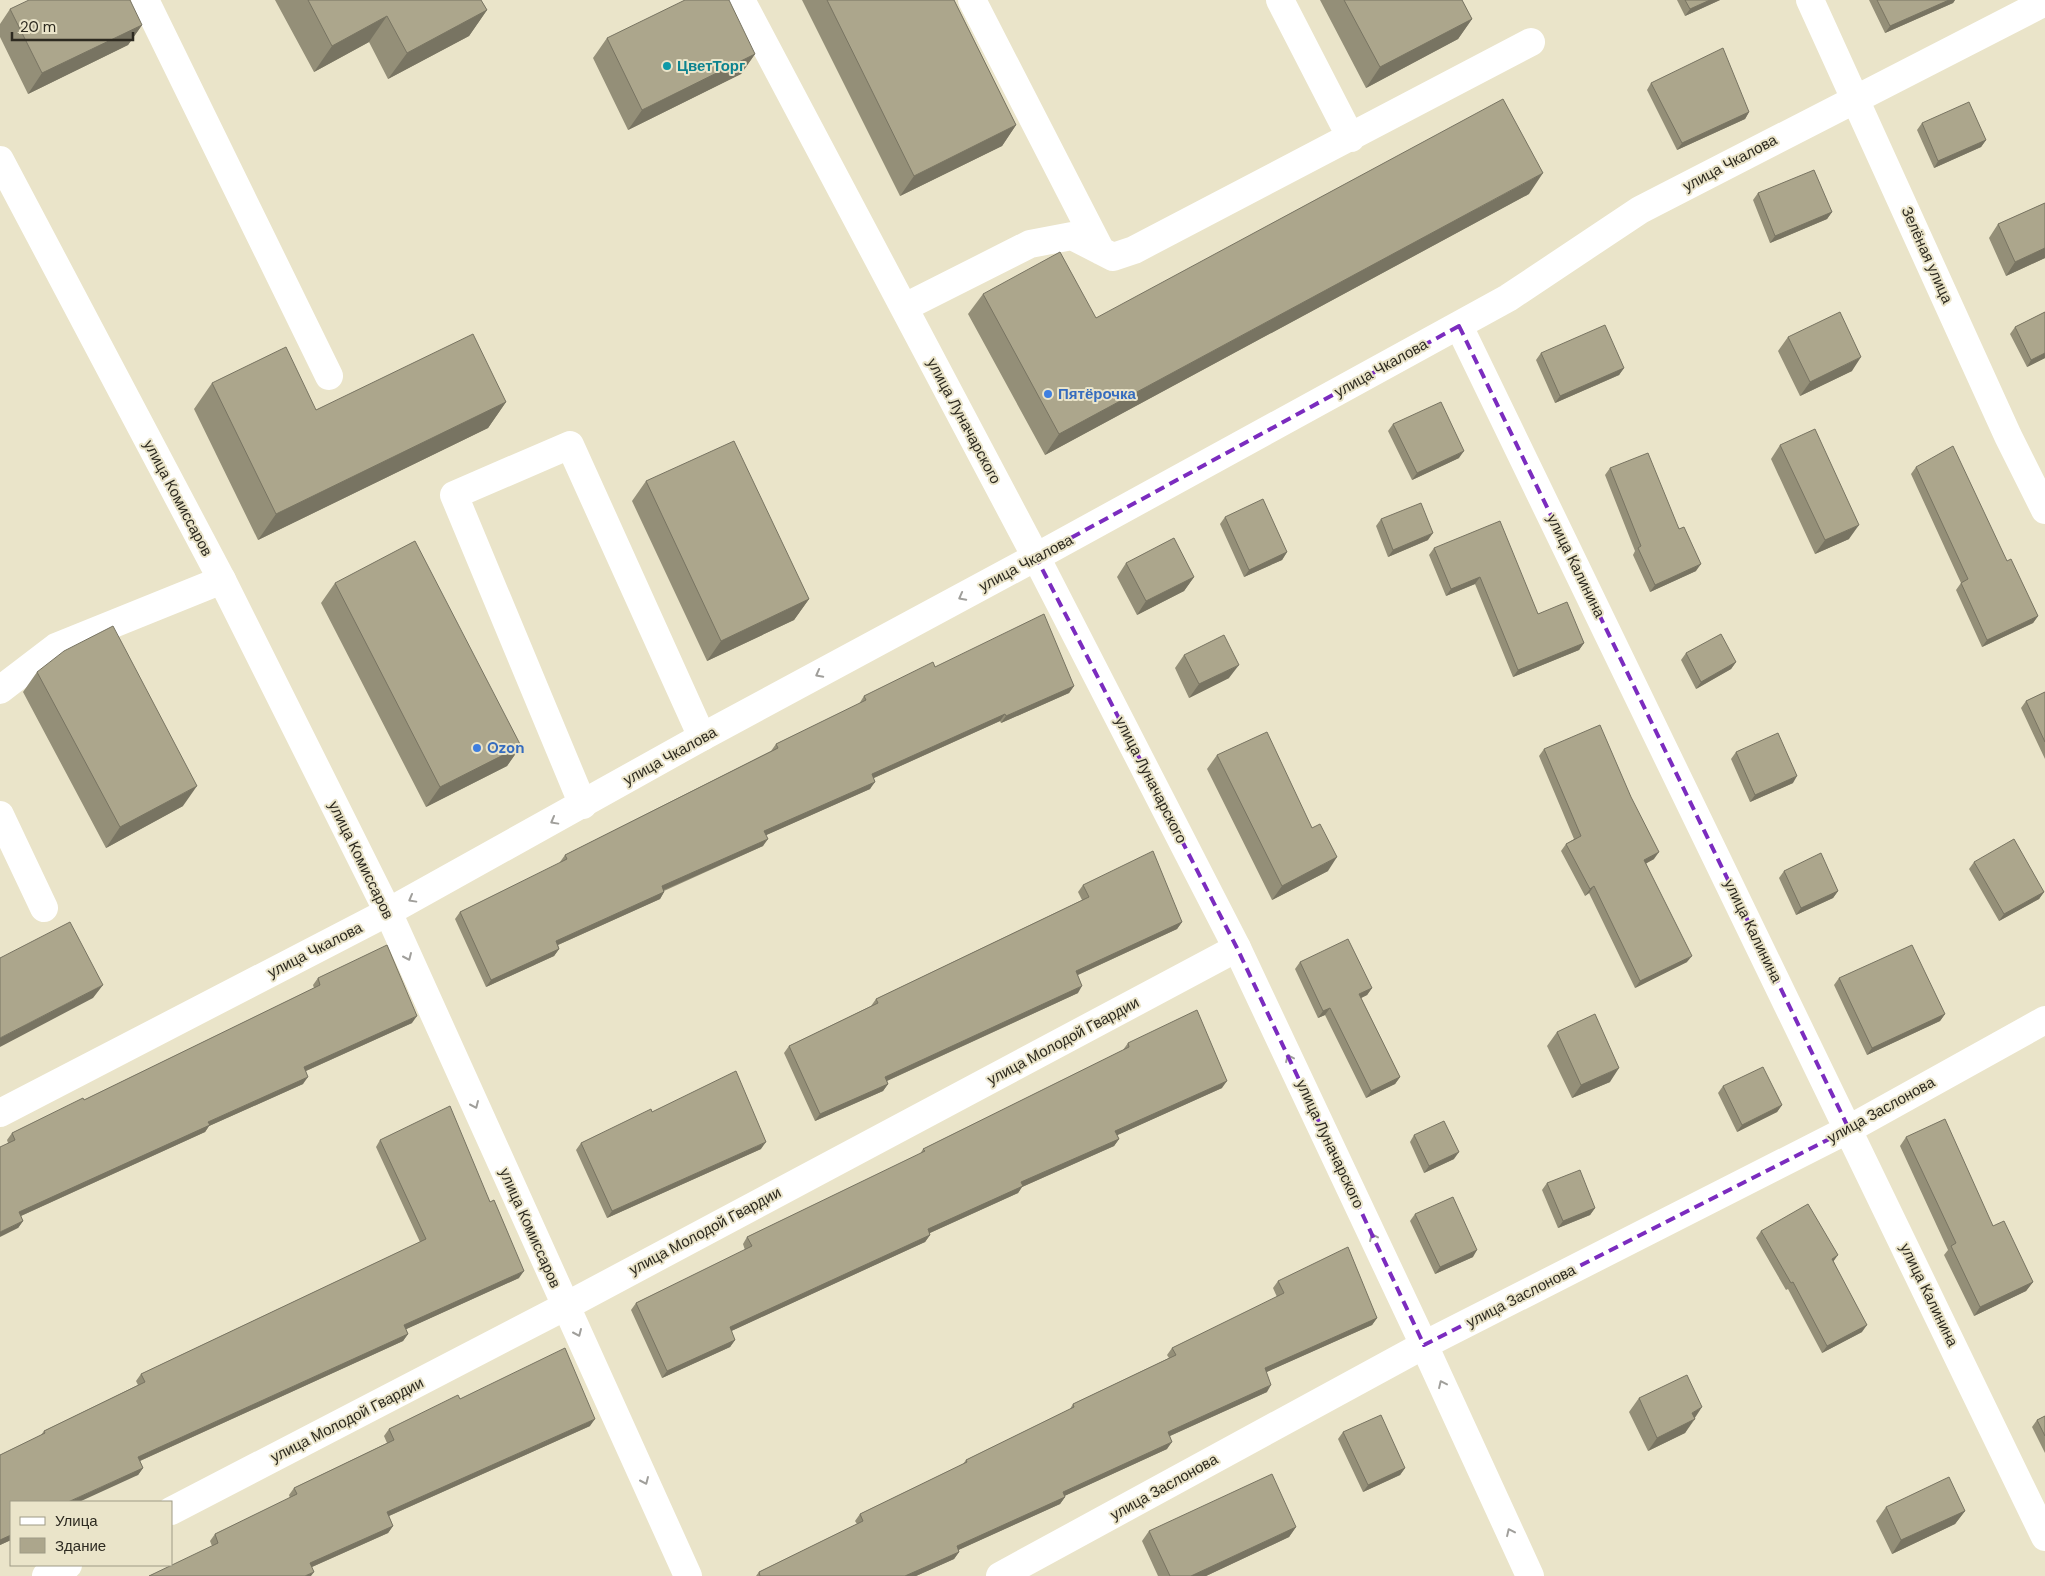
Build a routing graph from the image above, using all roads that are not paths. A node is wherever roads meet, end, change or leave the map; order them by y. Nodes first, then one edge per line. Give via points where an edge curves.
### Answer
1 (145, 0) edge
2 (740, 0) edge
3 (972, 0) edge
4 (1280, 0) edge
5 (1810, 0) edge
6 (2045, 2) edge
7 (1531, 42) dead end
8 (1856, 97) junction
9 (1352, 138) junction
10 (0, 160) edge
11 (1101, 251) junction
12 (905, 307) junction
13 (1460, 326) junction
14 (329, 376) dead end
15 (2045, 510) edge
16 (1036, 558) junction
17 (222, 580) junction
18 (0, 690) edge
19 (702, 737) junction
20 (584, 805) junction
21 (0, 815) edge
22 (44, 908) dead end
23 (388, 912) junction
24 (1237, 948) junction
25 (2045, 1020) edge
26 (0, 1113) edge
27 (1849, 1129) junction
28 (566, 1306) junction
29 (1424, 1345) junction
30 (172, 1510) edge
31 (2045, 1537) edge
32 (66, 1566) edge
33 (46, 1576) edge
34 (688, 1576) edge
35 (1000, 1576) edge
36 (1530, 1576) edge

1 - 14 street
2 - 12 street, улица Луначарского via 877,262
3 - 11 street
4 - 9 street
5 - 8 street, Зелёная улица
6 - 8 street, улица Чкалова
7 - 9 street
8 - 13 street, улица Чкалова via 1640,210
8 - 15 street, Зелёная улица via 2008,436
9 - 11 street via 1134,250 1113,257
10 - 17 street, улица Комиссаров
11 - 12 street via 1072,236 1030,244
12 - 16 street, улица Луначарского
13 - 16 street, улица Чкалова
13 - 27 street, улица Калинина
16 -> 19 street, улица Чкалова
16 - 24 street, улица Луначарского
17 - 18 street via 56,647
17 - 23 street, улица Комиссаров
19 - 20 street, улица Чкалова
19 - 20 street via 570,445 454,495
20 -> 23 street, улица Чкалова
21 - 22 street
23 - 26 street, улица Чкалова
23 -> 28 street, улица Комиссаров
24 - 28 street, улица Молодой Гвардии
29 -> 24 street, улица Луначарского
25 - 27 street, улица Заслонова
27 - 29 street, улица Заслонова
27 - 31 street, улица Калинина
28 - 30 street, улица Молодой Гвардии
28 -> 34 street, улица Комиссаров
29 - 35 street, улица Заслонова
36 -> 29 street, улица Луначарского
32 - 33 street

